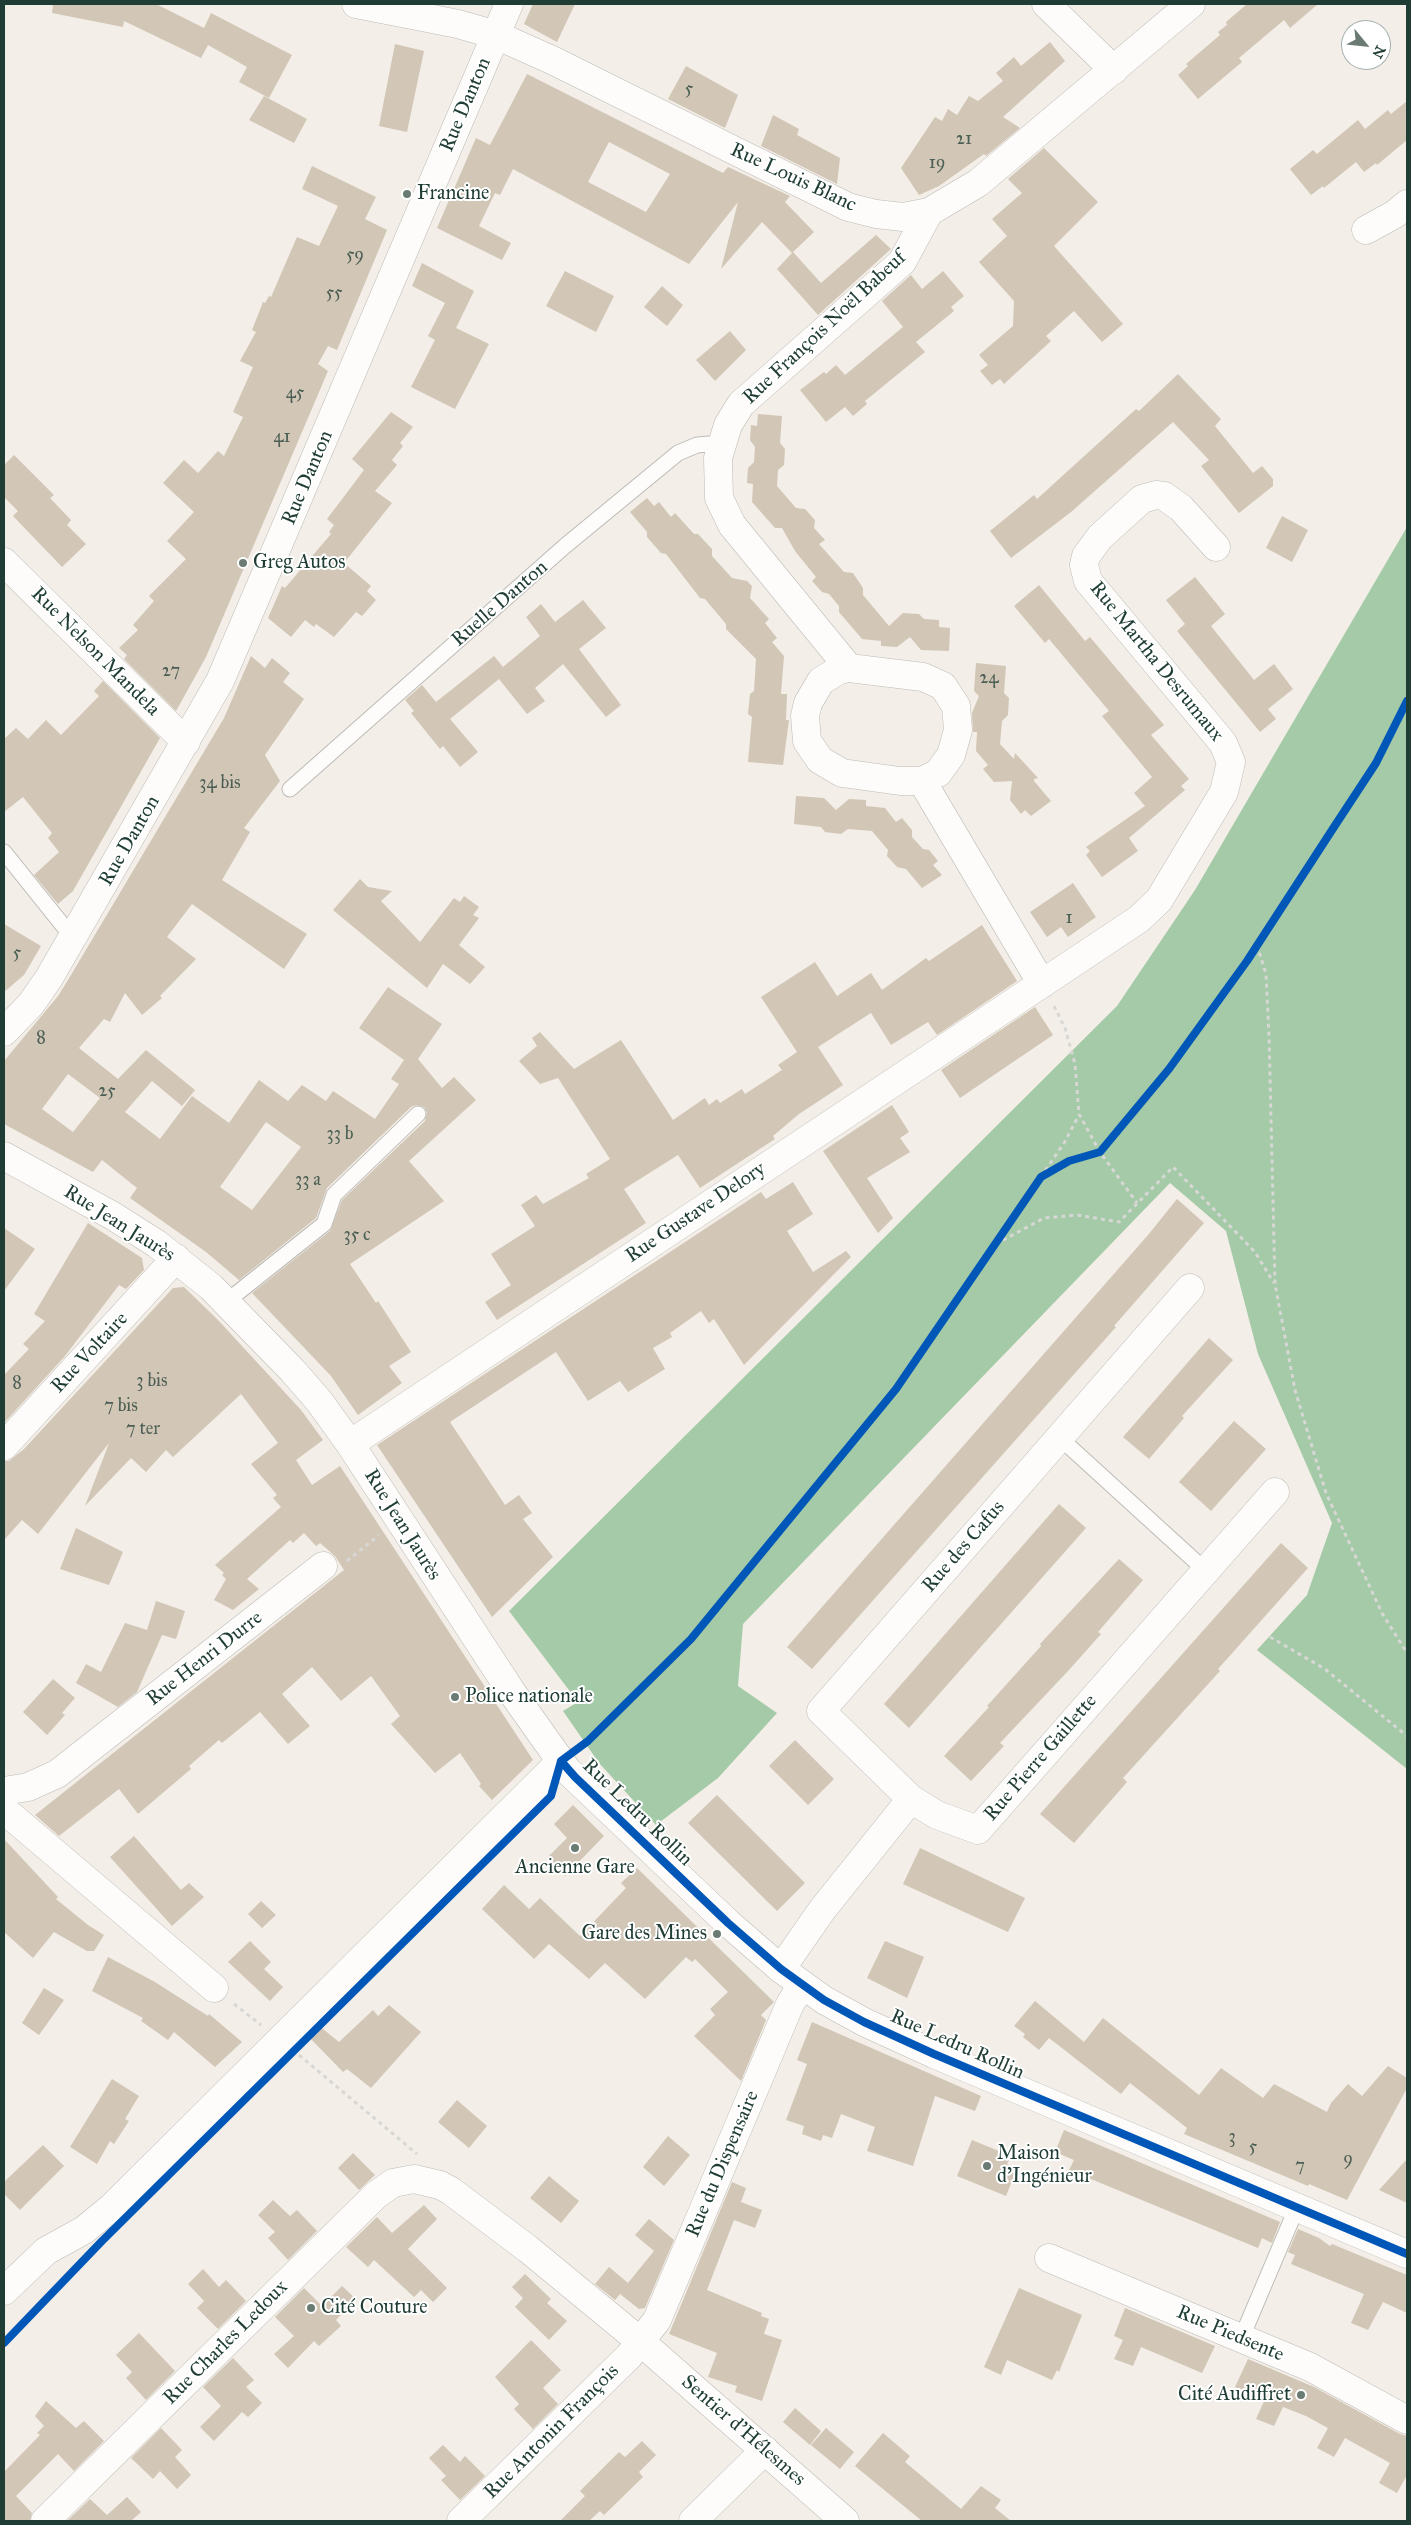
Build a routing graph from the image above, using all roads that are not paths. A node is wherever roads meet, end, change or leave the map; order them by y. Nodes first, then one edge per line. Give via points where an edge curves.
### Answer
1 (356, 4) edge
2 (509, 4) edge
3 (1046, 4) edge
4 (1191, 4) edge
5 (446, 12) edge
6 (496, 35) junction
7 (1114, 70) junction
8 (1407, 204) edge
9 (929, 212) junction
10 (1366, 230) dead end
11 (722, 443) junction
12 (1216, 547) dead end
13 (4, 562) edge
14 (849, 668) junction
15 (186, 742) junction
16 (290, 789) dead end
17 (928, 792) junction
18 (4, 852) edge
19 (73, 938) junction
20 (1042, 984) junction
21 (4, 1032) edge
22 (418, 1114) dead end
23 (4, 1156) edge
24 (176, 1258) junction
25 (1190, 1288) dead end
26 (226, 1302) junction
27 (1060, 1438) junction
28 (350, 1444) junction
29 (4, 1446) edge
30 (1275, 1492) dead end
31 (323, 1566) road end
32 (1206, 1571) junction
33 (560, 1761) junction
34 (4, 1791) edge
35 (911, 1799) junction
36 (4, 1810) edge
37 (792, 1977) junction
38 (214, 1988) road end
39 (414, 2179) joint
40 (1297, 2208) junction
41 (1407, 2254) edge
42 (1049, 2258) dead end
43 (4, 2291) edge
44 (1242, 2339) junction
45 (641, 2342) junction
46 (1407, 2420) edge
47 (765, 2450) junction
48 (45, 2521) edge
49 (461, 2521) edge
50 (693, 2521) edge
51 (845, 2521) edge

1 - 5 street, Rue Louis Blanc
2 - 6 street, Rue Danton
3 - 7 street
4 - 7 street, Rue Louis Blanc
5 - 6 street, Rue Louis Blanc
6 - 9 street, Rue Louis Blanc via 848,207 890,216
6 - 15 street, Rue Danton via 238,642 212,698
7 - 9 street, Rue Louis Blanc via 978,183
8 - 10 street
9 - 11 street, Rue François Noël Babeuf via 902,262 749,395 734,414
11 - 14 street, Rue François Noël Babeuf via 719,498 732,525
11 - 16 lane, Ruelle Danton via 697,444 678,453 565,546
12 - 20 street, Rue Martha Desrumaux via 1172,500 1156,494 1142,499 1100,536 1086,556 1084,565 1088,581 1223,743 1231,762 1230,772 1224,792 1159,900 1139,919
13 - 15 street, Rue Nelson Mandela
14 - 17 street via 923,677 943,686 951,697 958,718 956,744
14 - 17 street via 839,670 822,682 808,703 805,730 812,751 820,760 842,773 900,781
15 - 19 street, Rue Danton
17 - 20 street
18 - 19 lane
19 - 21 street, Rue Danton via 40,992
20 - 28 street, Rue Gustave Delory
22 - 26 lane via 334,1195 324,1224
23 - 24 street, Rue Jean Jaurès via 113,1216
24 - 26 street, Rue Jean Jaurès
24 - 29 street, Rue Voltaire
25 - 27 street, Rue des Cafus
26 - 28 street, Rue Jean Jaurès via 302,1381
27 - 32 lane
27 - 35 street, Rue des Cafus via 821,1711
28 - 33 street, Rue Jean Jaurès
30 - 32 street, Rue Pierre Gaillette
31 - 34 street, Rue Henri Durre via 56,1774 28,1787
32 - 35 street, Rue Pierre Gaillette via 978,1830 937,1815
33 - 37 street, Rue Ledru Rollin via 728,1923
33 - 43 street via 286,2045 100,2218 46,2251
35 - 37 street via 822,1910
36 - 38 street
37 - 40 street, Rue Ledru Rollin via 864,2022
37 - 45 street, Rue du Dispensaire via 790,2004 664,2307
39 - 45 street, Sentier d'Hélesmes via 451,2191 512,2235
39 - 48 street, Rue Charles Ledoux via 393,2183 376,2195
40 - 41 street, Rue Ledru Rollin
40 - 44 lane
42 - 44 street, Rue Piedsente
44 - 46 street, Rue Piedsente via 1324,2373
45 - 47 street, Sentier d'Hélesmes
45 - 49 street, Rue Antonin François
47 - 50 street
47 - 51 street, Sentier d'Hélesmes

